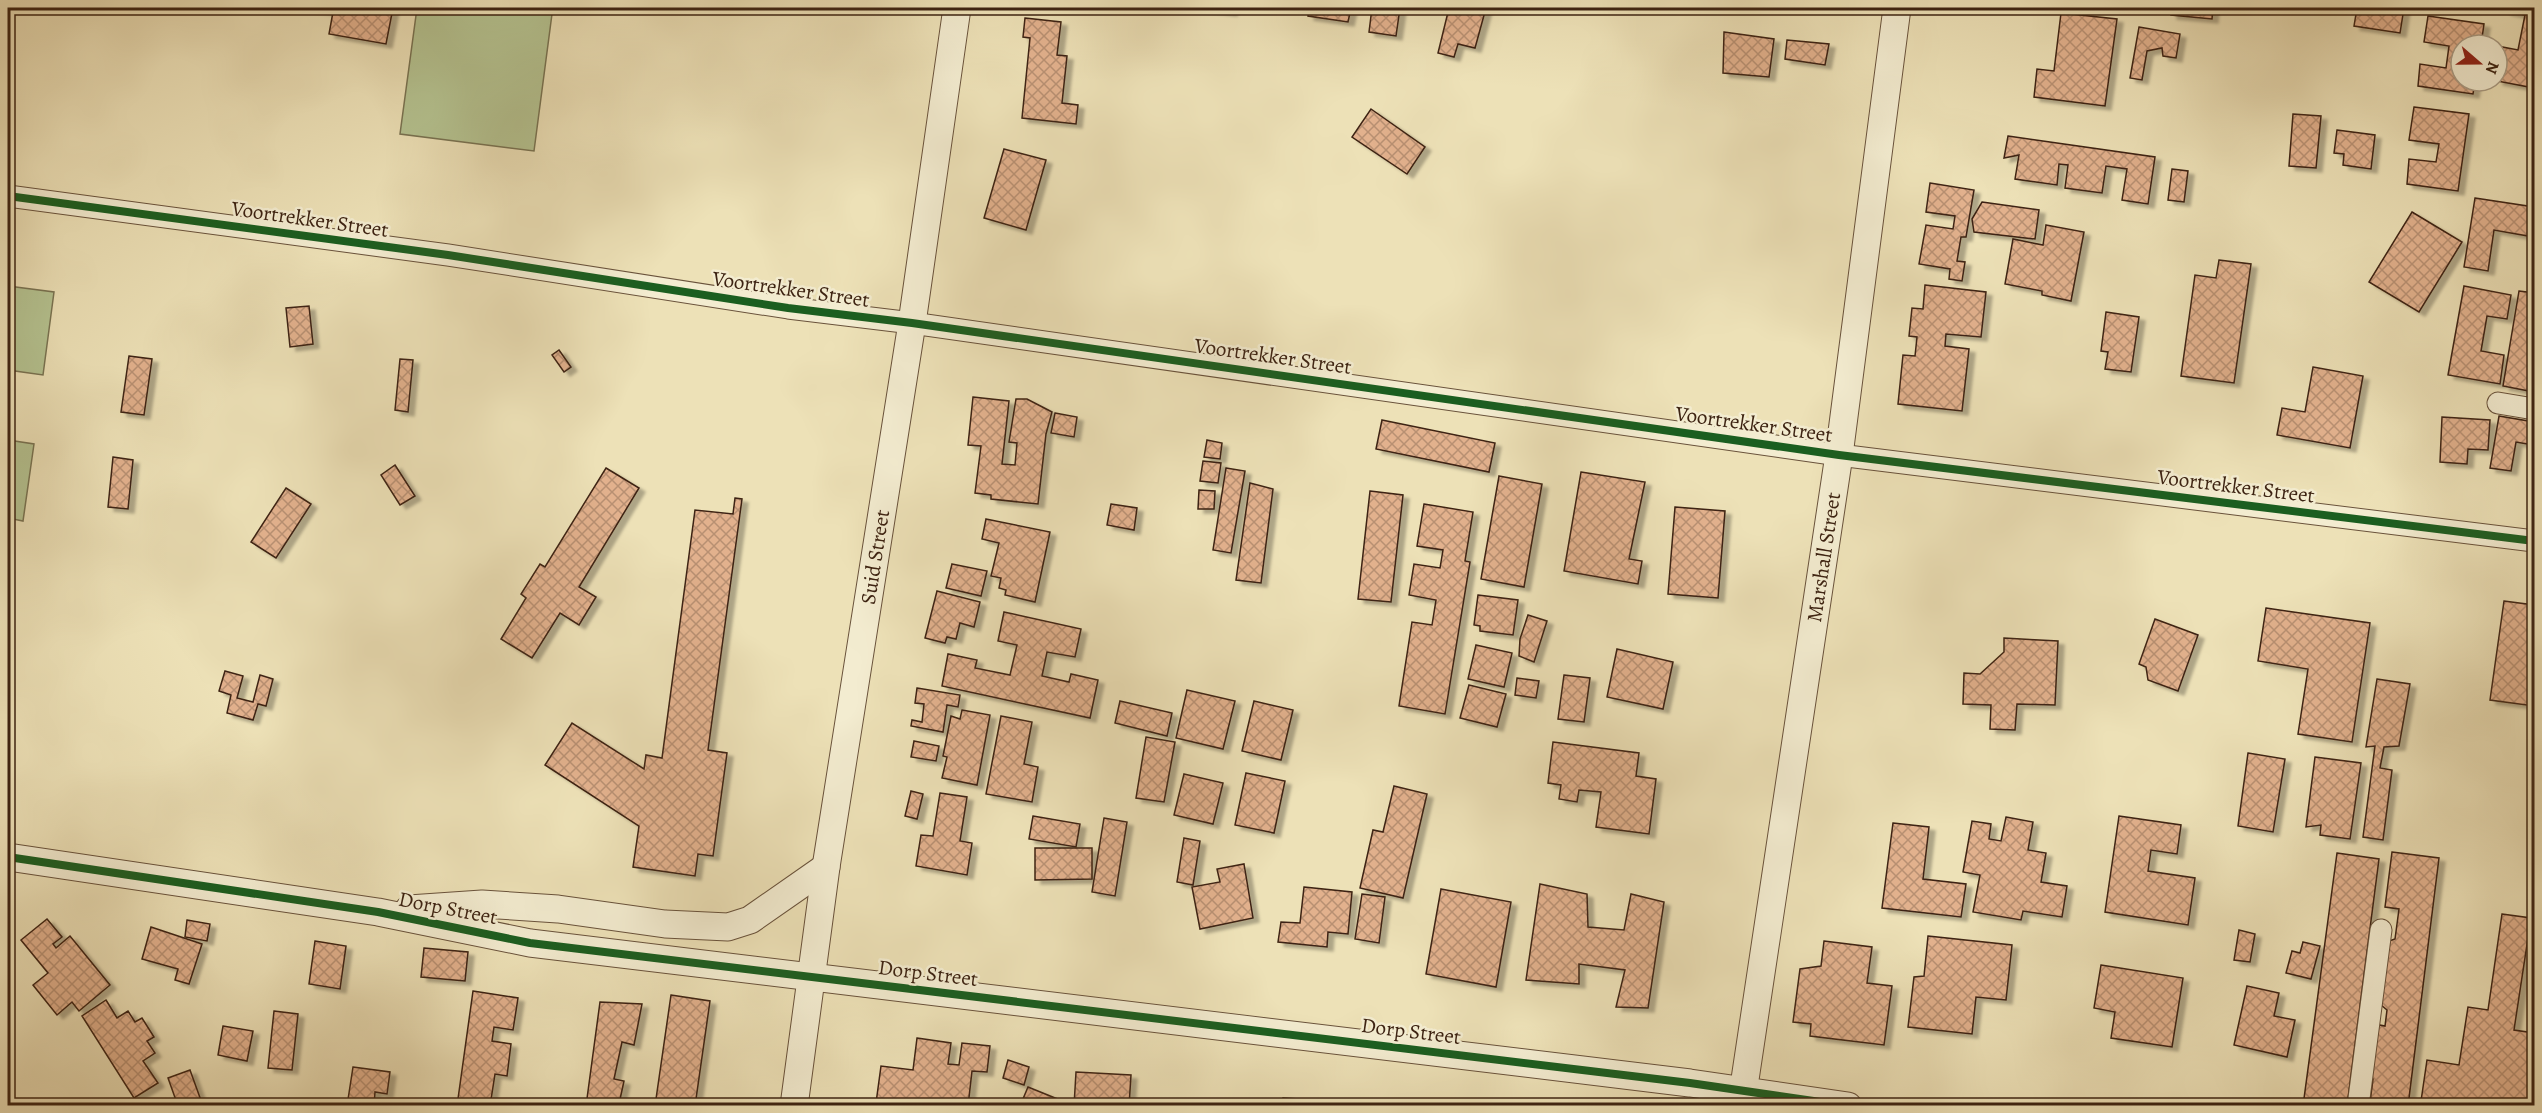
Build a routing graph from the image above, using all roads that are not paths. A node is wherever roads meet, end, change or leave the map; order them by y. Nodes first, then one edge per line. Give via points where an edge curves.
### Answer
1 (957, 8) edge
2 (1897, 8) edge
3 (8, 196) edge
4 (912, 323) junction
5 (2498, 403) dead end
6 (2535, 409) edge
7 (1839, 455) junction
8 (2535, 541) edge
9 (8, 857) edge
10 (826, 867) junction
11 (378, 912) junction
12 (2381, 930) dead end
13 (812, 977) junction
14 (1742, 1098) edge
15 (794, 1106) edge
16 (1848, 1106) edge
17 (2358, 1106) edge

1 - 4 street, Suid Street
2 - 7 street, Marshall Street
3 - 4 street, Voortrekker Street
4 - 7 street, Voortrekker Street
4 - 10 street, Suid Street
5 - 6 street
7 - 8 street, Voortrekker Street
7 - 14 street, Marshall Street
9 - 11 street, Dorp Street
10 - 11 street, Dorp Street via 750,920 728,927 482,904
10 - 13 street, Suid Street
11 - 13 street, Dorp Street via 530,943
12 - 17 street
13 - 14 street, Dorp Street
13 - 15 street, Suid Street
14 - 16 street, Dorp Street

